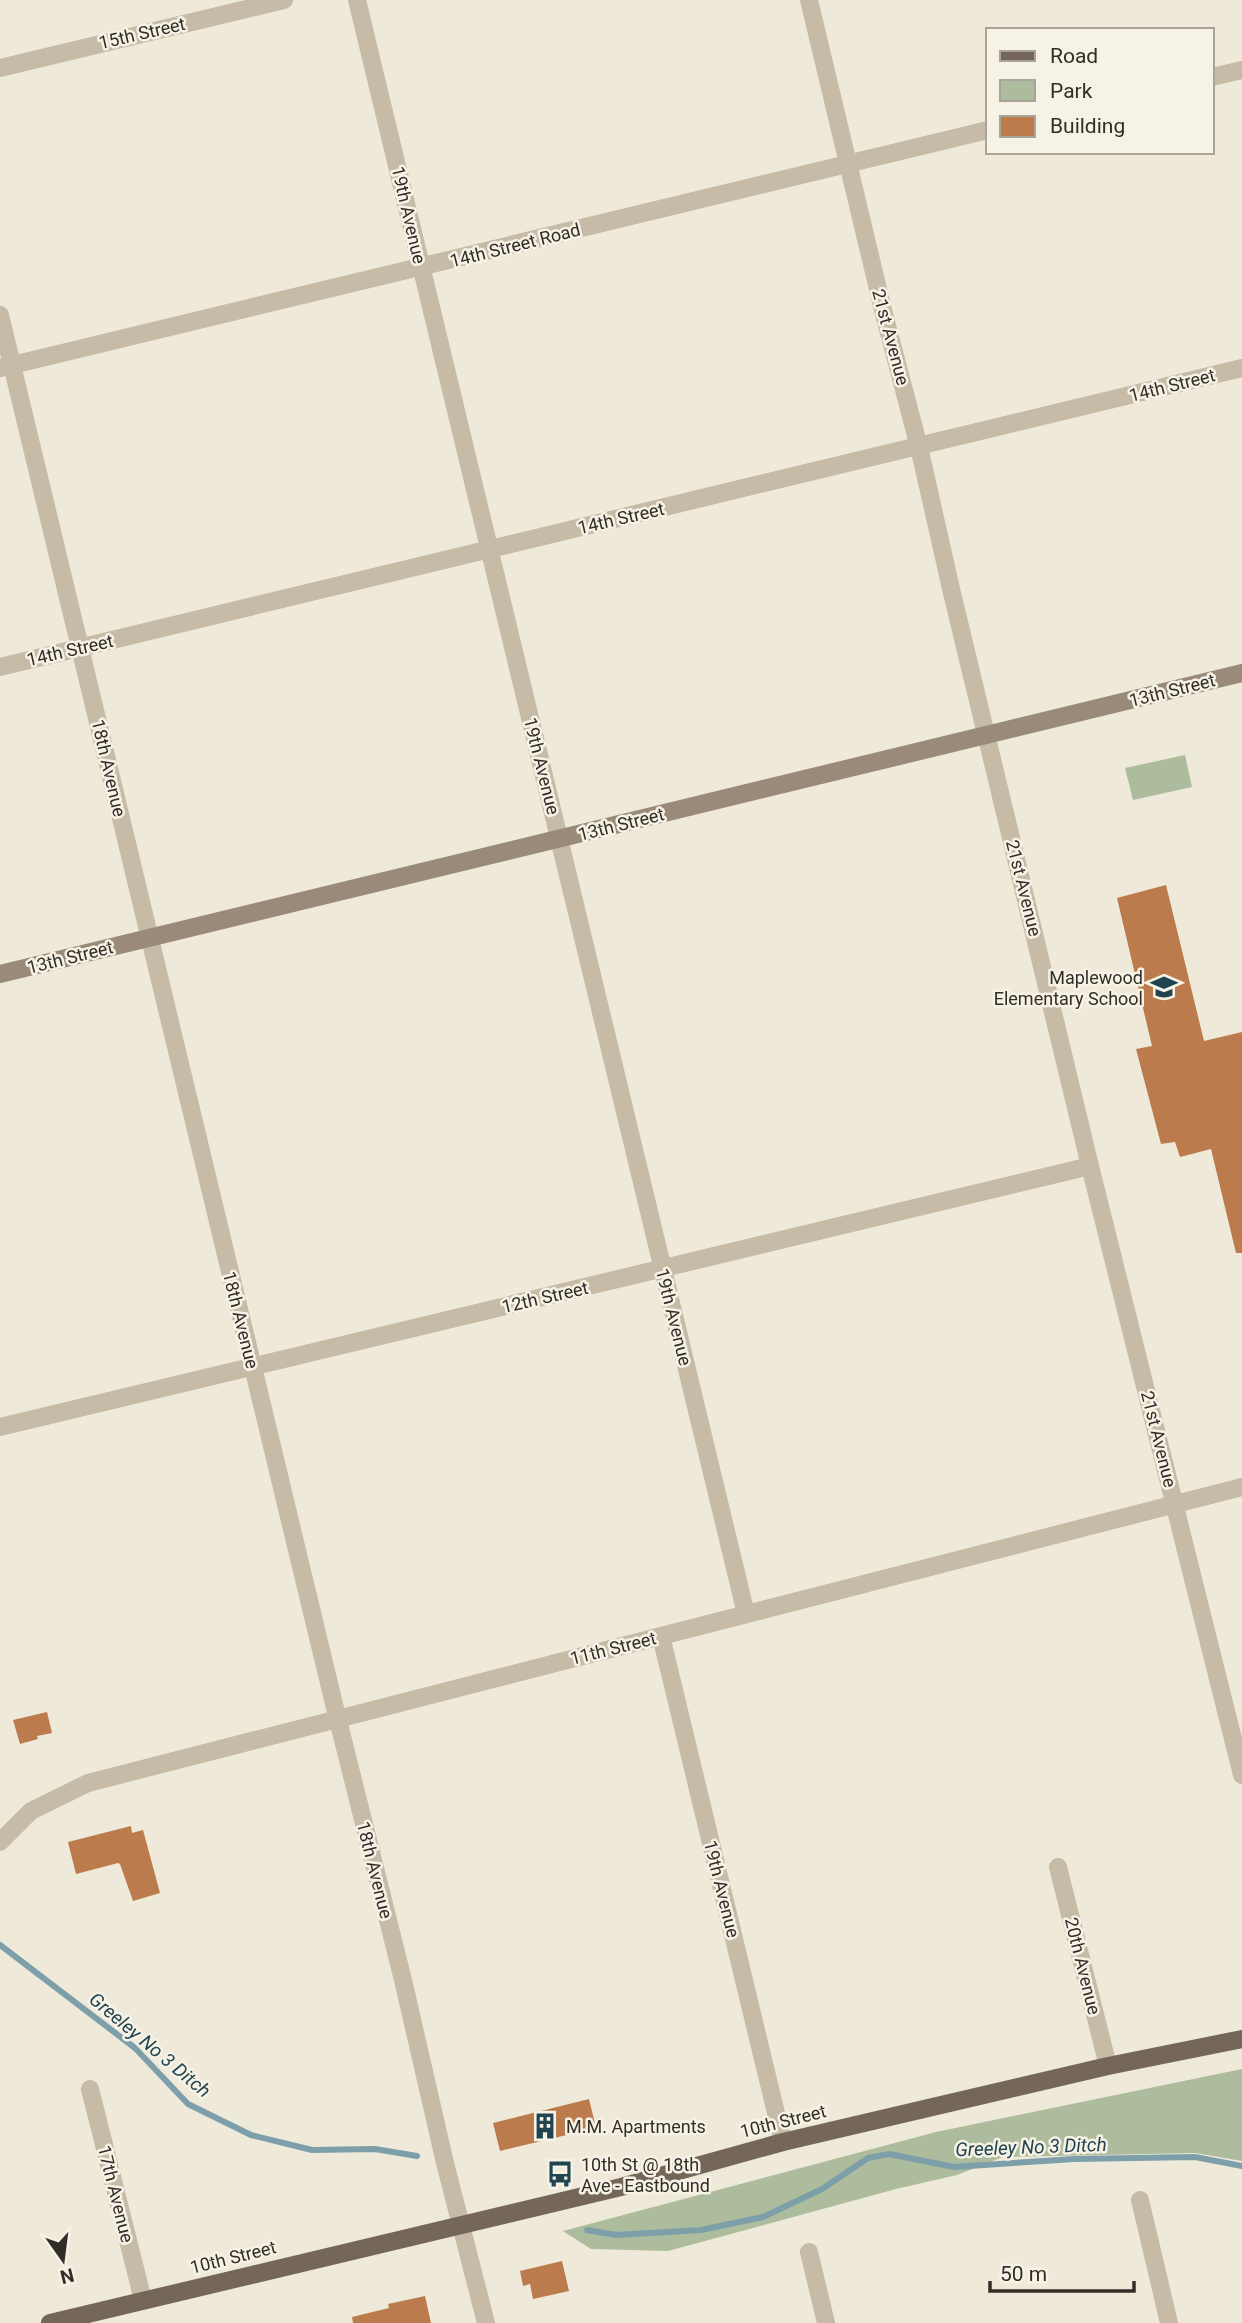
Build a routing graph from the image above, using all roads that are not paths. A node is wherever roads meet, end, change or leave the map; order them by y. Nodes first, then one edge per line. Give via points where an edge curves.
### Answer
1 (284, 0) edge
2 (357, 0) edge
3 (810, 0) edge
4 (0, 68) edge
5 (1242, 70) edge
6 (1214, 77) edge
7 (986, 130) edge
8 (849, 164) junction
9 (422, 267) junction
10 (0, 315) edge
11 (6, 367) edge
12 (1242, 368) edge
13 (919, 447) junction
14 (490, 549) junction
15 (80, 648) junction
16 (0, 667) edge
17 (1242, 673) edge
18 (987, 735) junction
19 (560, 839) junction
20 (149, 938) junction
21 (0, 974) edge
22 (1090, 1166) junction
23 (662, 1270) junction
24 (253, 1367) junction
25 (0, 1427) edge
26 (1242, 1487) edge
27 (1175, 1504) junction
28 (746, 1614) junction
29 (661, 1636) junction
30 (337, 1717) junction
31 (1242, 1775) edge
32 (0, 1842) edge
33 (1058, 1867) dead end
34 (1242, 2039) edge
35 (1108, 2066) junction
36 (90, 2089) dead end
37 (783, 2142) junction
38 (1140, 2200) dead end
39 (460, 2224) junction
40 (809, 2252) dead end
41 (143, 2300) junction
42 (50, 2323) edge
43 (486, 2323) edge
44 (826, 2323) edge
45 (1169, 2323) edge

1 - 4 street, 15th Street
2 - 9 street, 19th Avenue
3 - 8 street, 21st Avenue
5 - 6 street
7 - 8 street, 14th Street Road
8 - 9 street, 14th Street Road
8 - 13 street, 21st Avenue
9 - 11 street, 14th Street Road
9 - 14 street, 19th Avenue
10 - 11 street, 18th Avenue
11 - 15 street, 18th Avenue
12 - 13 street, 14th Street
13 - 14 street, 14th Street
13 - 18 street, 21st Avenue
14 - 15 street, 14th Street
14 - 19 street, 19th Avenue
15 - 16 street, 14th Street
15 - 20 street, 18th Avenue
17 - 18 street, 13th Street
18 - 19 street, 13th Street
18 - 22 street, 21st Avenue
19 - 20 street, 13th Street
19 - 23 street, 19th Avenue
20 - 21 street, 13th Street
20 - 24 street, 18th Avenue
22 - 23 street, 12th Street
22 - 27 street, 21st Avenue
23 - 24 street, 12th Street
23 - 28 street, 19th Avenue
24 - 25 street, 12th Street
24 - 30 street, 18th Avenue
26 - 27 street, 11th Street
27 - 28 street, 11th Street
27 - 31 street, 21st Avenue
28 - 29 street, 11th Street
29 - 30 street, 11th Street
29 - 37 street, 19th Avenue
30 - 32 street, 11th Street via 88,1783 31,1811
30 - 39 street, 18th Avenue
33 - 35 street, 20th Avenue
34 - 35 main road, 10th Street
35 - 37 main road, 10th Street
36 - 41 street, 17th Avenue
37 - 39 main road, 10th Street via 621,2188
38 - 45 street
39 - 41 main road, 10th Street
39 - 43 street, 18th Avenue
40 - 44 street
41 - 42 main road, 10th Street

